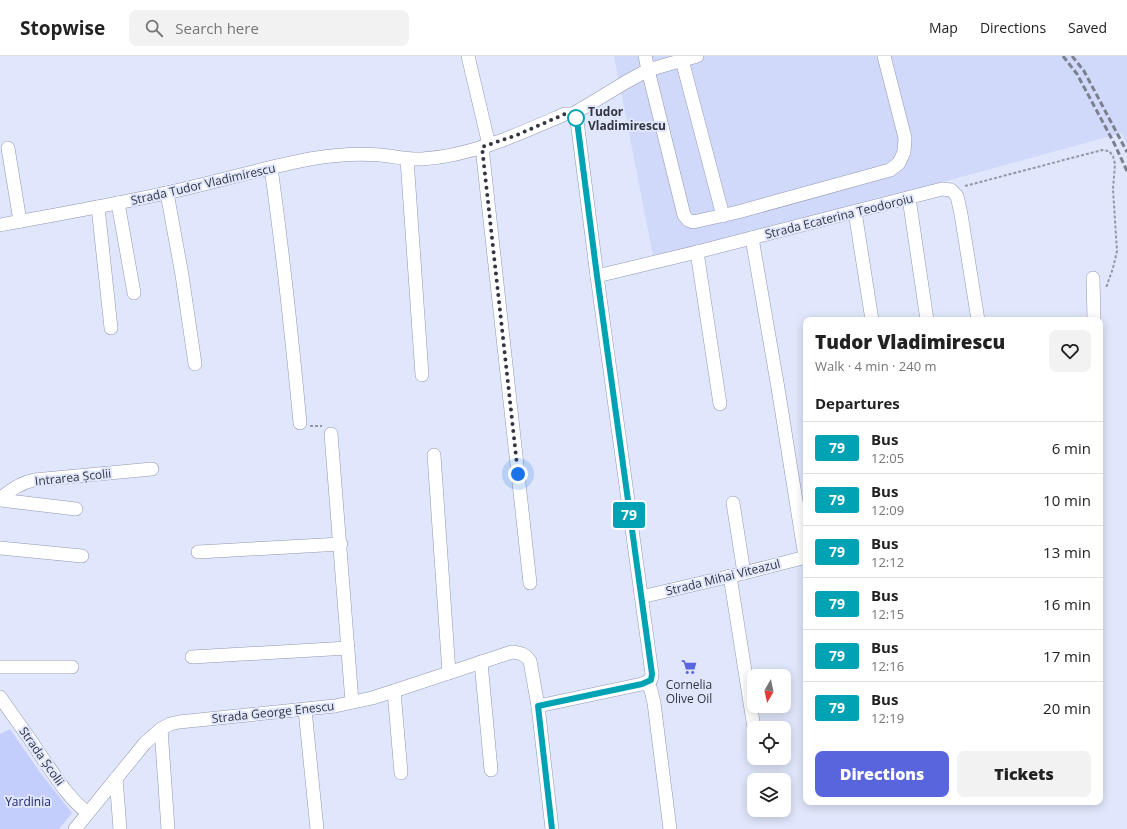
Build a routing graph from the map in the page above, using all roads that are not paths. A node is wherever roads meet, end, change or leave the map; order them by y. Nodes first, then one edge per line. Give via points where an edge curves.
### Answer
1 (468, 56) edge
2 (645, 56) edge
3 (697, 56) edge
4 (884, 56) edge
5 (682, 60) junction
6 (648, 70) junction
7 (573, 114) junction
8 (486, 146) junction
9 (8, 148) dead end
10 (407, 159) junction
11 (271, 168) junction
12 (167, 193) junction
13 (909, 198) junction
14 (118, 203) junction
15 (98, 207) junction
16 (855, 212) junction
17 (723, 216) junction
18 (20, 221) junction
19 (0, 225) edge
20 (752, 238) junction
21 (697, 252) junction
22 (597, 276) junction
23 (1092, 278) dead end
24 (134, 293) dead end
25 (872, 317) edge
26 (927, 317) edge
27 (978, 317) edge
28 (1094, 317) edge
29 (111, 328) dead end
30 (195, 364) dead end
31 (422, 375) dead end
32 (720, 404) dead end
33 (300, 423) road end
34 (331, 434) road end
35 (434, 455) dead end
36 (152, 469) dead end
37 (0, 500) edge
38 (733, 503) dead end
39 (76, 509) dead end
40 (803, 539) edge
41 (341, 544) junction
42 (0, 548) edge
43 (198, 552) dead end
44 (82, 556) dead end
45 (803, 558) edge
46 (744, 573) junction
47 (730, 576) junction
48 (530, 583) dead end
49 (641, 597) junction
50 (348, 648) junction
51 (192, 657) dead end
52 (481, 662) junction
53 (0, 666) edge
54 (72, 667) dead end
55 (449, 673) junction
56 (647, 683) junction
57 (394, 691) junction
58 (0, 697) edge
59 (352, 702) junction
60 (538, 706) junction
61 (305, 710) junction
62 (753, 721) edge
63 (161, 729) junction
64 (491, 770) dead end
65 (401, 773) dead end
66 (116, 778) junction
67 (88, 813) junction
68 (74, 829) edge
69 (120, 829) edge
70 (168, 829) edge
71 (317, 829) edge
72 (552, 829) edge
73 (670, 829) edge

1 - 8 street
2 - 6 street
3 - 5 street, Strada Tudor Vladimirescu
4 - 17 street via 905,138 904,152 899,162 890,170
5 - 6 street, Strada Tudor Vladimirescu
5 - 17 street
6 - 7 street, Strada Tudor Vladimirescu
6 - 17 street via 684,215 693,222
7 - 8 street, Strada Tudor Vladimirescu via 565,114
7 - 22 street via 577,121
8 - 10 street, Strada Tudor Vladimirescu via 438,158
8 - 48 street
9 - 18 street
10 - 11 street, Strada Tudor Vladimirescu via 380,155 336,155
10 - 31 street
11 - 12 street, Strada Tudor Vladimirescu
11 - 33 street
12 - 14 street, Strada Tudor Vladimirescu
12 - 30 street
13 - 16 street, Strada Ecaterina Teodoroiu
13 - 26 street
13 - 27 street, Strada Ecaterina Teodoroiu via 942,190 951,190 957,196
14 - 15 street, Strada Tudor Vladimirescu
14 - 24 street
15 - 18 street, Strada Tudor Vladimirescu
15 - 29 street
16 - 20 street, Strada Ecaterina Teodoroiu
16 - 25 street
18 - 19 street, Strada Tudor Vladimirescu
20 - 21 street, Strada Ecaterina Teodoroiu
20 - 40 street
21 - 22 street, Strada Ecaterina Teodoroiu
21 - 32 street
22 - 49 street
23 - 28 street
34 - 41 street
35 - 55 street
36 - 37 street, Intrarea Școlii via 34,480 16,486
37 - 39 street
38 - 46 street
41 - 43 street
41 - 50 street
42 - 44 street
45 - 46 street, Strada Mihai Viteazul
46 - 47 street, Strada Mihai Viteazul
47 - 49 street, Strada Mihai Viteazul
47 - 62 street
49 - 56 street via 652,668 651,680
50 - 51 street
50 - 59 street
52 - 55 street, Strada George Enescu
52 - 60 street, Strada George Enescu via 512,652 526,655 530,661
52 - 64 street
53 - 54 street
55 - 57 street, Strada George Enescu
56 - 60 street
56 - 73 street via 654,702
57 - 59 street, Strada George Enescu
57 - 65 street
58 - 67 street, Strada Școlii via 58,780
59 - 61 street, Strada George Enescu
60 - 72 street
61 - 63 street, Strada George Enescu via 178,722
61 - 71 street
63 - 66 street, Strada George Enescu via 145,743
63 - 70 street
66 - 67 street, Strada George Enescu
66 - 69 street
67 - 68 street, Strada George Enescu

